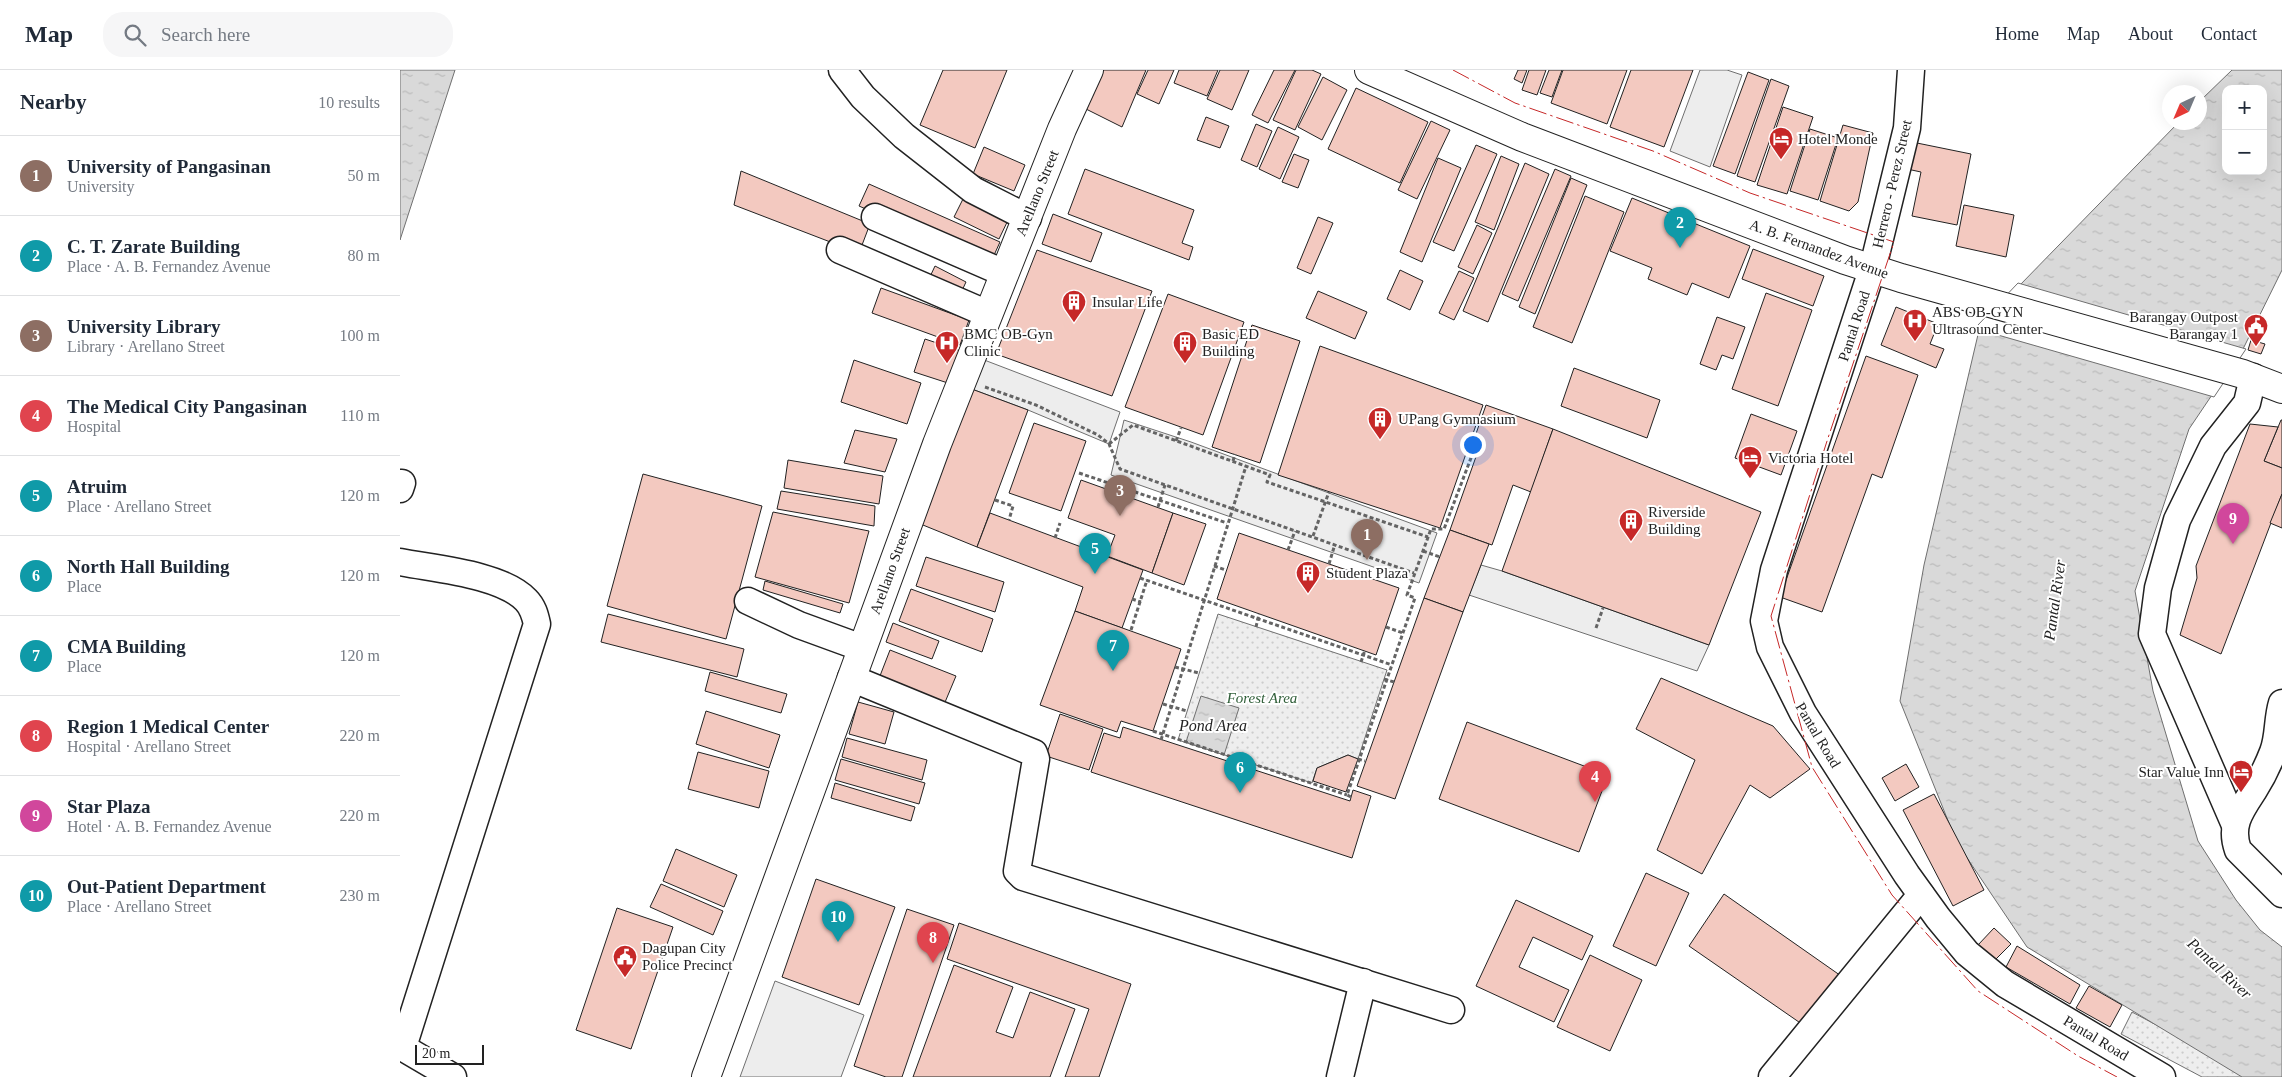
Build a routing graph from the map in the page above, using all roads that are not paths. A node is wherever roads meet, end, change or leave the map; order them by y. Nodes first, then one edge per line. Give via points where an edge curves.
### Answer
1 (842, 70) edge
2 (1089, 70) edge
3 (1369, 70) edge
4 (1911, 70) edge
5 (1411, 79) edge
6 (875, 217) dead end
7 (1028, 218) junction
8 (840, 250) dead end
9 (1873, 267) junction
10 (1004, 273) junction
11 (889, 286) dead end
12 (987, 317) junction
13 (2248, 376) junction
14 (2282, 389) edge
15 (400, 562) edge
16 (748, 602) dead end
17 (862, 648) junction
18 (851, 678) junction
19 (2282, 703) edge
20 (2236, 837) junction
21 (2282, 894) edge
22 (1921, 895) junction
23 (1363, 982) junction
24 (1451, 1010) dead end
25 (401, 1046) edge
26 (453, 1077) edge
27 (706, 1077) edge
28 (1340, 1077) edge
29 (1772, 1077) edge
30 (2162, 1077) edge

1 - 7 street via 863,97 904,136 972,190
2 - 7 main road, Arellano Street
3 - 5 main road, A. B. Fernandez Avenue
4 - 9 street, Herrero - Perez Street via 1907,128
5 - 9 main road, A. B. Fernandez Avenue via 1522,138
6 - 10 street
7 - 10 main road, Arellano Street
8 - 12 street
9 - 13 main road, A. B. Fernandez Avenue via 1901,278
9 - 22 street, Pantal Road via 1774,570 1764,620 1770,647 1802,713
10 - 12 main road, Arellano Street
11 - 12 street
12 - 17 main road, Arellano Street via 913,505
13 - 14 main road, A. B. Fernandez Avenue
13 - 20 street via 2246,403 2213,446 2177,520 2158,588 2152,634
15 - 25 street via 482,578 515,591 530,606 537,624
16 - 17 street
17 - 18 main road, Arellano Street
18 - 23 street via 1034,753 1036,759 1017,871 1023,877
18 - 27 main road, Arellano Street
19 - 20 street via 2274,751 2240,809
20 - 21 street
22 - 29 street
22 - 30 street, Pantal Road via 1967,953 2005,984
23 - 24 street
23 - 28 street
25 - 26 street

